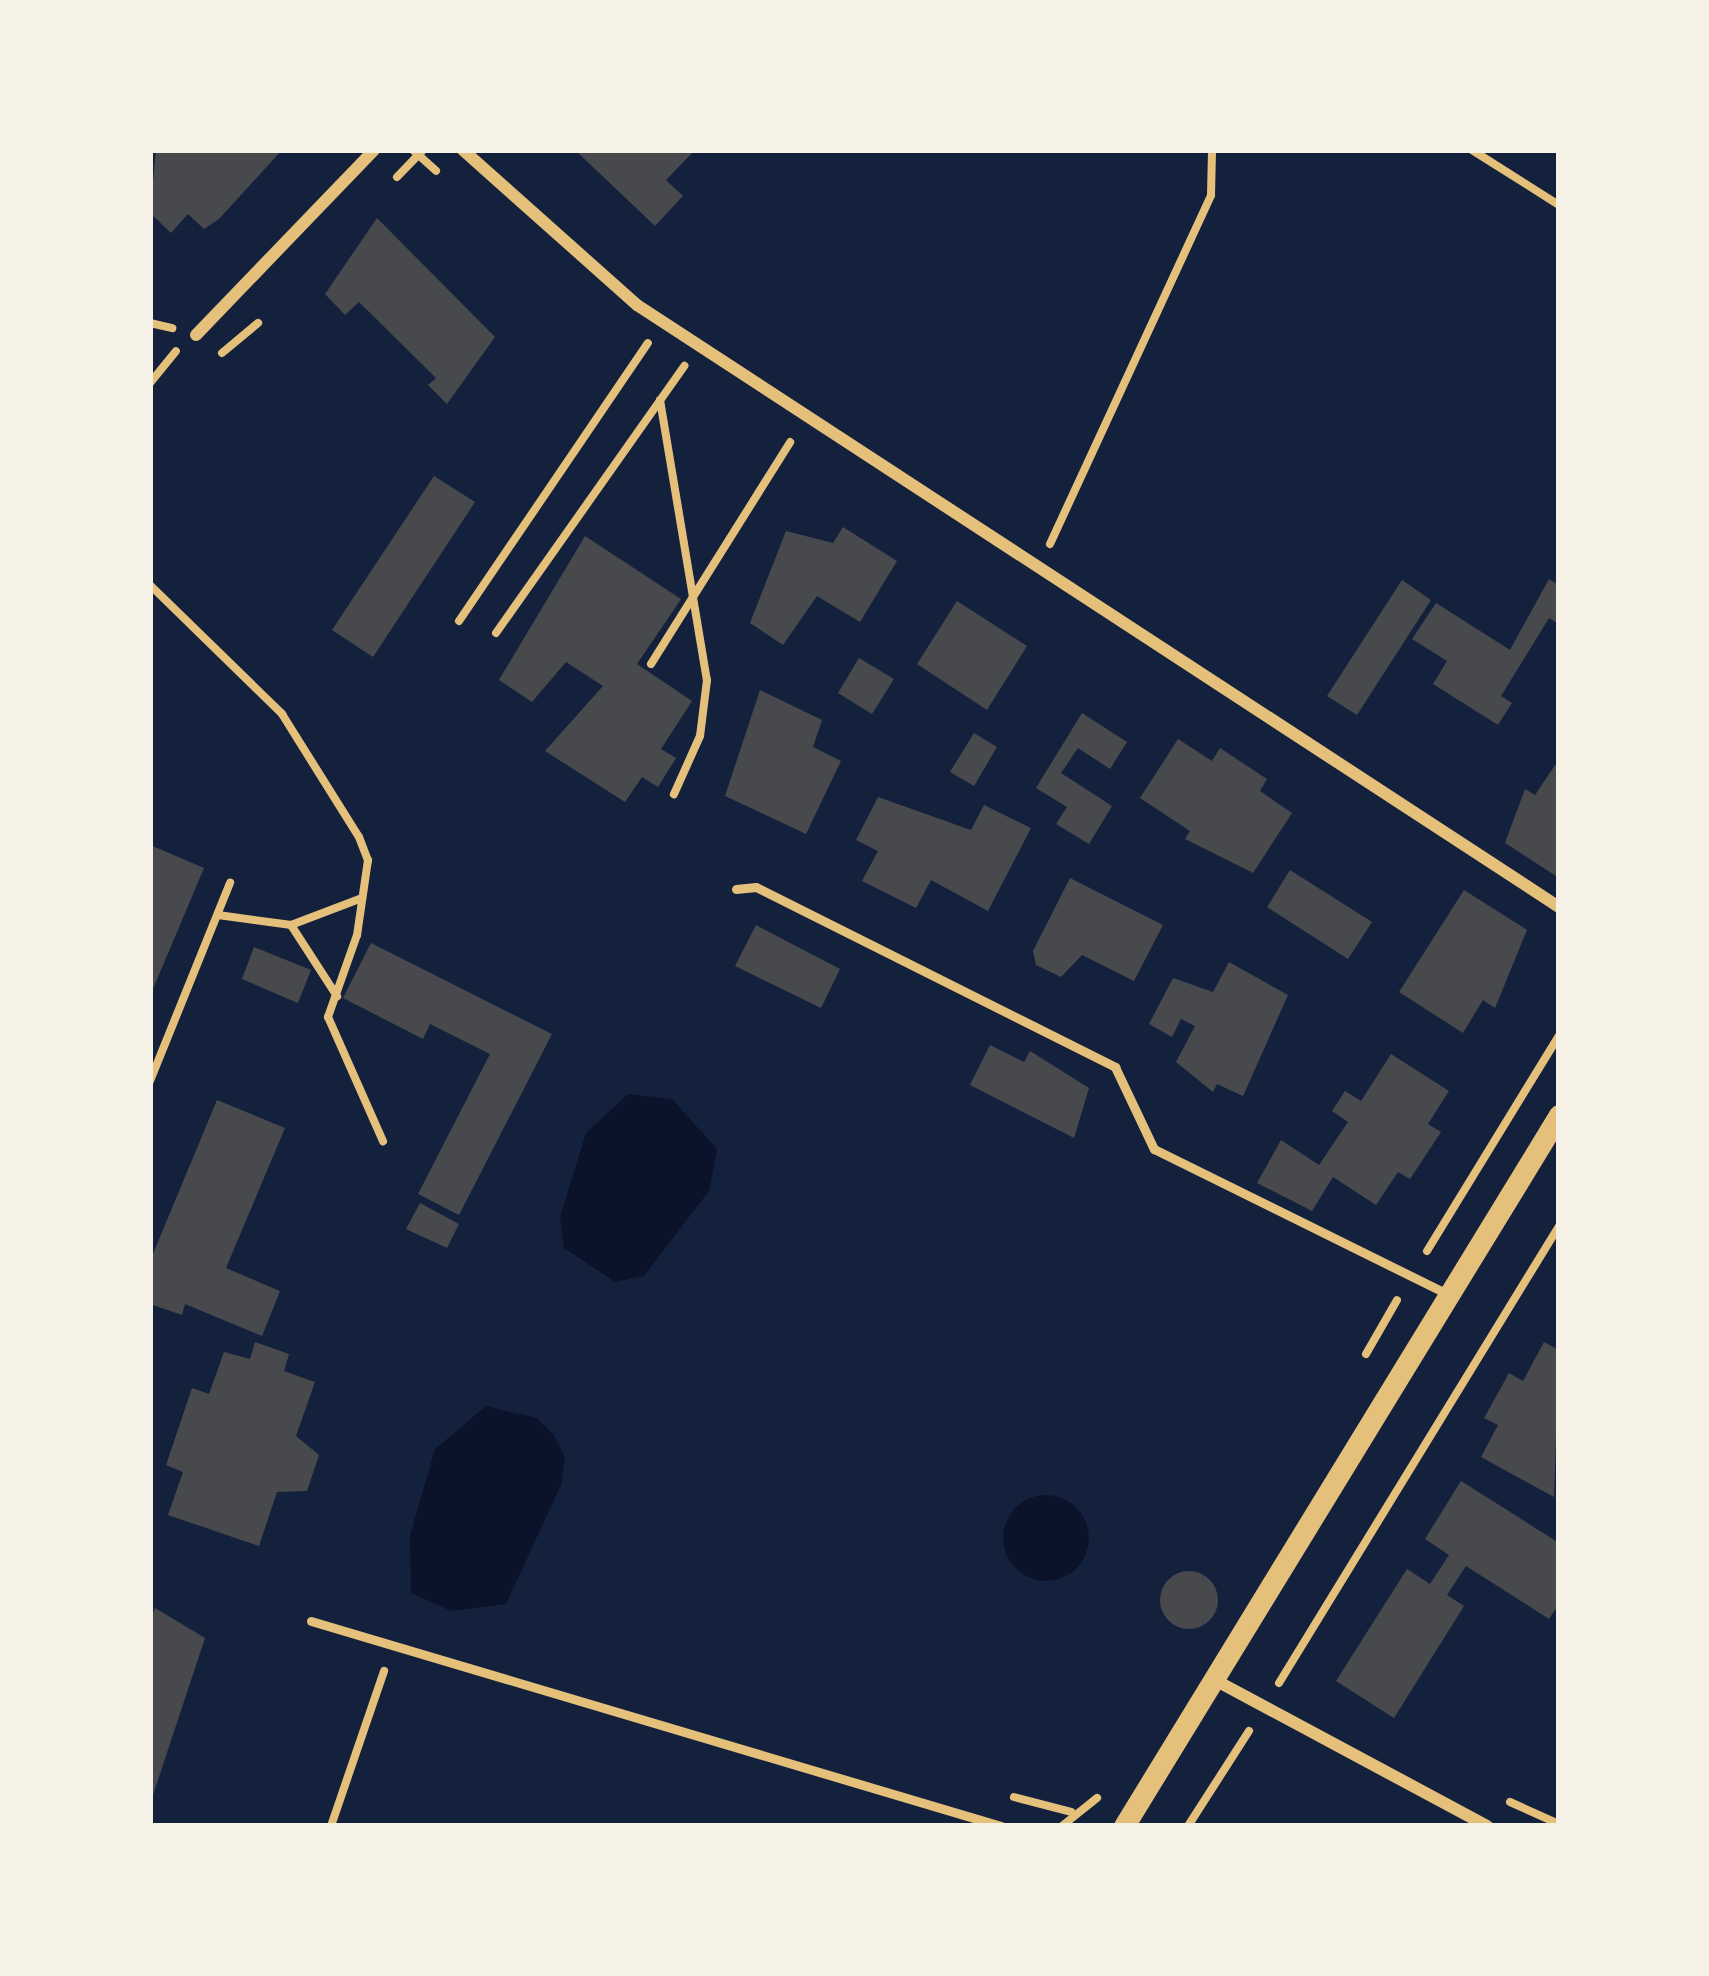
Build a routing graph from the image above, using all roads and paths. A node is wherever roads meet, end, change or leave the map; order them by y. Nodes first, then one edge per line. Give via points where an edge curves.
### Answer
1 (374, 150) edge
2 (1212, 150) edge
3 (1472, 150) edge
4 (468, 155) edge
5 (1559, 206) edge
6 (663, 322) junction
7 (196, 334) dead end
8 (699, 345) junction
9 (161, 363) dead end
10 (150, 383) edge
11 (660, 400) junction
12 (791, 441) dead end
13 (1050, 546) dead end
14 (150, 585) edge
15 (695, 594) junction
16 (459, 621) dead end
17 (496, 632) dead end
18 (651, 664) dead end
19 (674, 794) dead end
20 (230, 883) dead end
21 (736, 889) dead end
22 (363, 897) junction
23 (1559, 907) edge
24 (218, 915) junction
25 (291, 925) junction
26 (337, 996) junction
27 (150, 1081) edge
28 (1559, 1115) edge
29 (383, 1141) dead end
30 (1559, 1226) edge
31 (1448, 1294) junction
32 (310, 1621) dead end
33 (391, 1652) junction
34 (1213, 1679) junction
35 (1263, 1710) junction
36 (331, 1826) edge
37 (1001, 1826) edge
38 (1124, 1826) edge
39 (1188, 1826) edge
40 (1487, 1826) edge

1 - 7 street
2 - 13 path via 1211,195
3 - 5 path
4 - 6 street
6 - 8 street
6 - 16 path
8 - 11 path
8 - 23 street
9 - 10 path
11 - 15 path
11 - 17 path
12 - 15 path
14 - 22 path via 282,714 359,837
15 - 18 path
15 - 19 path via 707,680 700,736
20 - 24 path
21 - 31 lane via 756,886 1114,1067 1154,1149
22 - 25 path
22 - 26 path
24 - 25 path
24 - 27 path
25 - 26 path
26 - 29 path via 328,1017
28 - 31 street
30 - 35 path
31 - 34 street
32 - 33 lane
33 - 36 path
33 - 37 lane
34 - 35 street
34 - 38 street
35 - 39 path
35 - 40 street

